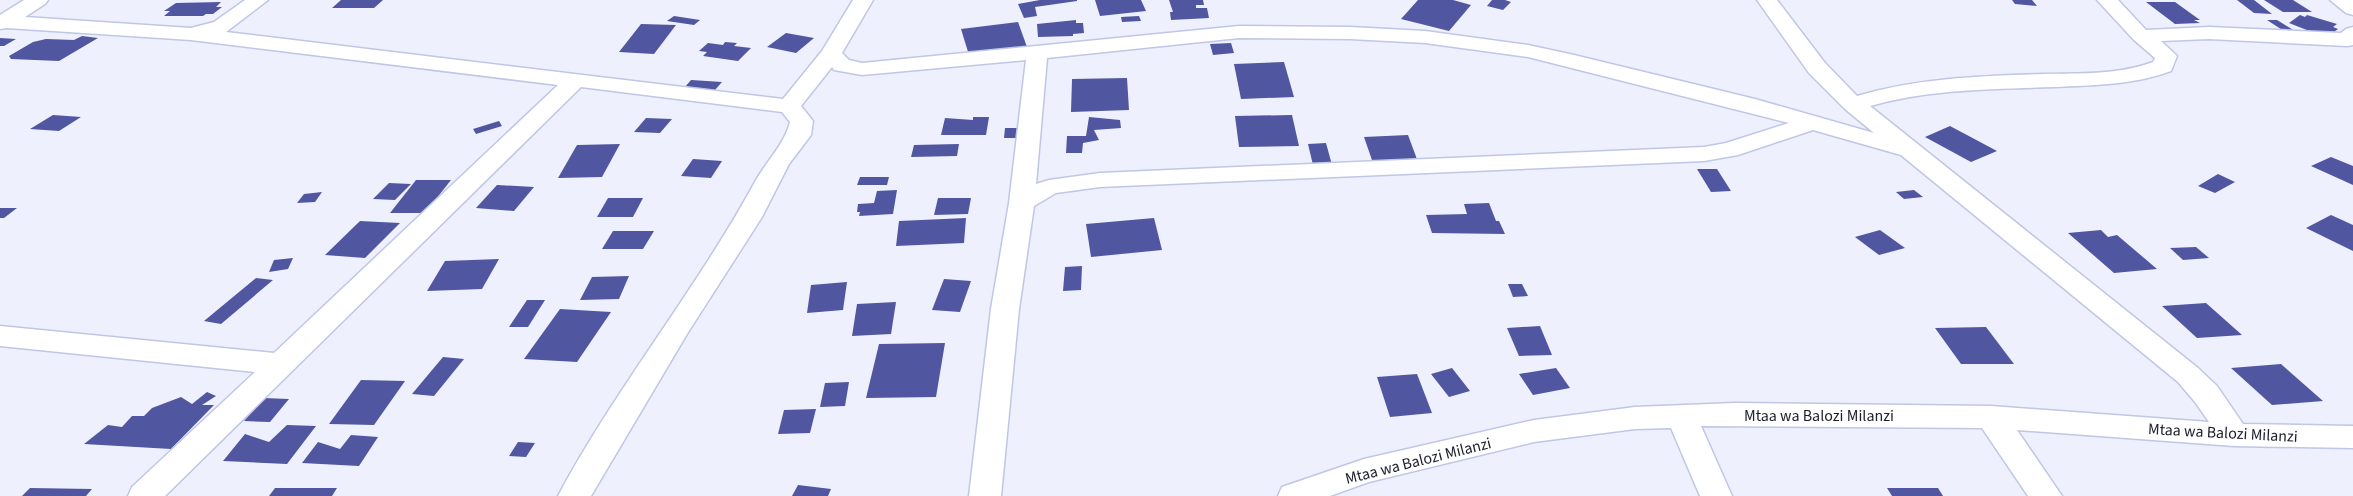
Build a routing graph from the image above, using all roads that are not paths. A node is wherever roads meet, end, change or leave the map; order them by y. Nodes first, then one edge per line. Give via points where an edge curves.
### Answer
1 (38, 0) edge
2 (258, 0) edge
3 (863, 0) edge
4 (1767, 0) edge
5 (2107, 0) edge
6 (2340, 0) edge
7 (2353, 9) edge
8 (1, 22) edge
9 (191, 34) junction
10 (2353, 34) edge
11 (2141, 36) junction
12 (1038, 53) junction
13 (831, 54) junction
14 (577, 79) junction
15 (1853, 104) junction
16 (790, 106) junction
17 (1811, 124) junction
18 (1910, 150) junction
19 (1022, 203) junction
20 (6, 343) edge
21 (279, 364) junction
22 (1682, 416) junction
23 (1990, 416) junction
24 (2234, 435) junction
25 (2353, 437) edge
26 (144, 496) edge
27 (574, 496) edge
28 (985, 496) edge
29 (1294, 496) edge
30 (1716, 496) edge
31 (2046, 496) edge

1 - 8 street
2 - 9 street via 221,26
3 - 13 street
4 - 15 street via 1817,68
5 - 11 street
6 - 7 street
8 - 9 street
9 - 14 street
10 - 11 street via 2348,40 2209,33
11 - 15 street via 2166,56 2163,66 2146,74 1950,85 1877,96
12 - 13 street via 862,69 842,65
12 - 17 street via 1239,32 1425,37 1528,51 1574,61 1747,104
12 - 19 street
13 - 16 street
14 - 16 street
14 - 21 street
15 - 18 street
16 - 27 street via 802,121 799,135 778,163 749,217 674,331
17 - 18 street
17 - 19 street via 1730,150 1704,154 1100,180 1049,187
18 - 24 street via 2188,375 2206,394
19 - 28 street via 1005,310
20 - 21 street
21 - 26 street
22 - 23 street, Mtaa wa Balozi Milanzi
22 - 29 street, Mtaa wa Balozi Milanzi via 1636,418 1534,431 1364,471
22 - 30 street
23 - 24 street, Mtaa wa Balozi Milanzi
23 - 31 street
24 - 25 street, Mtaa wa Balozi Milanzi

